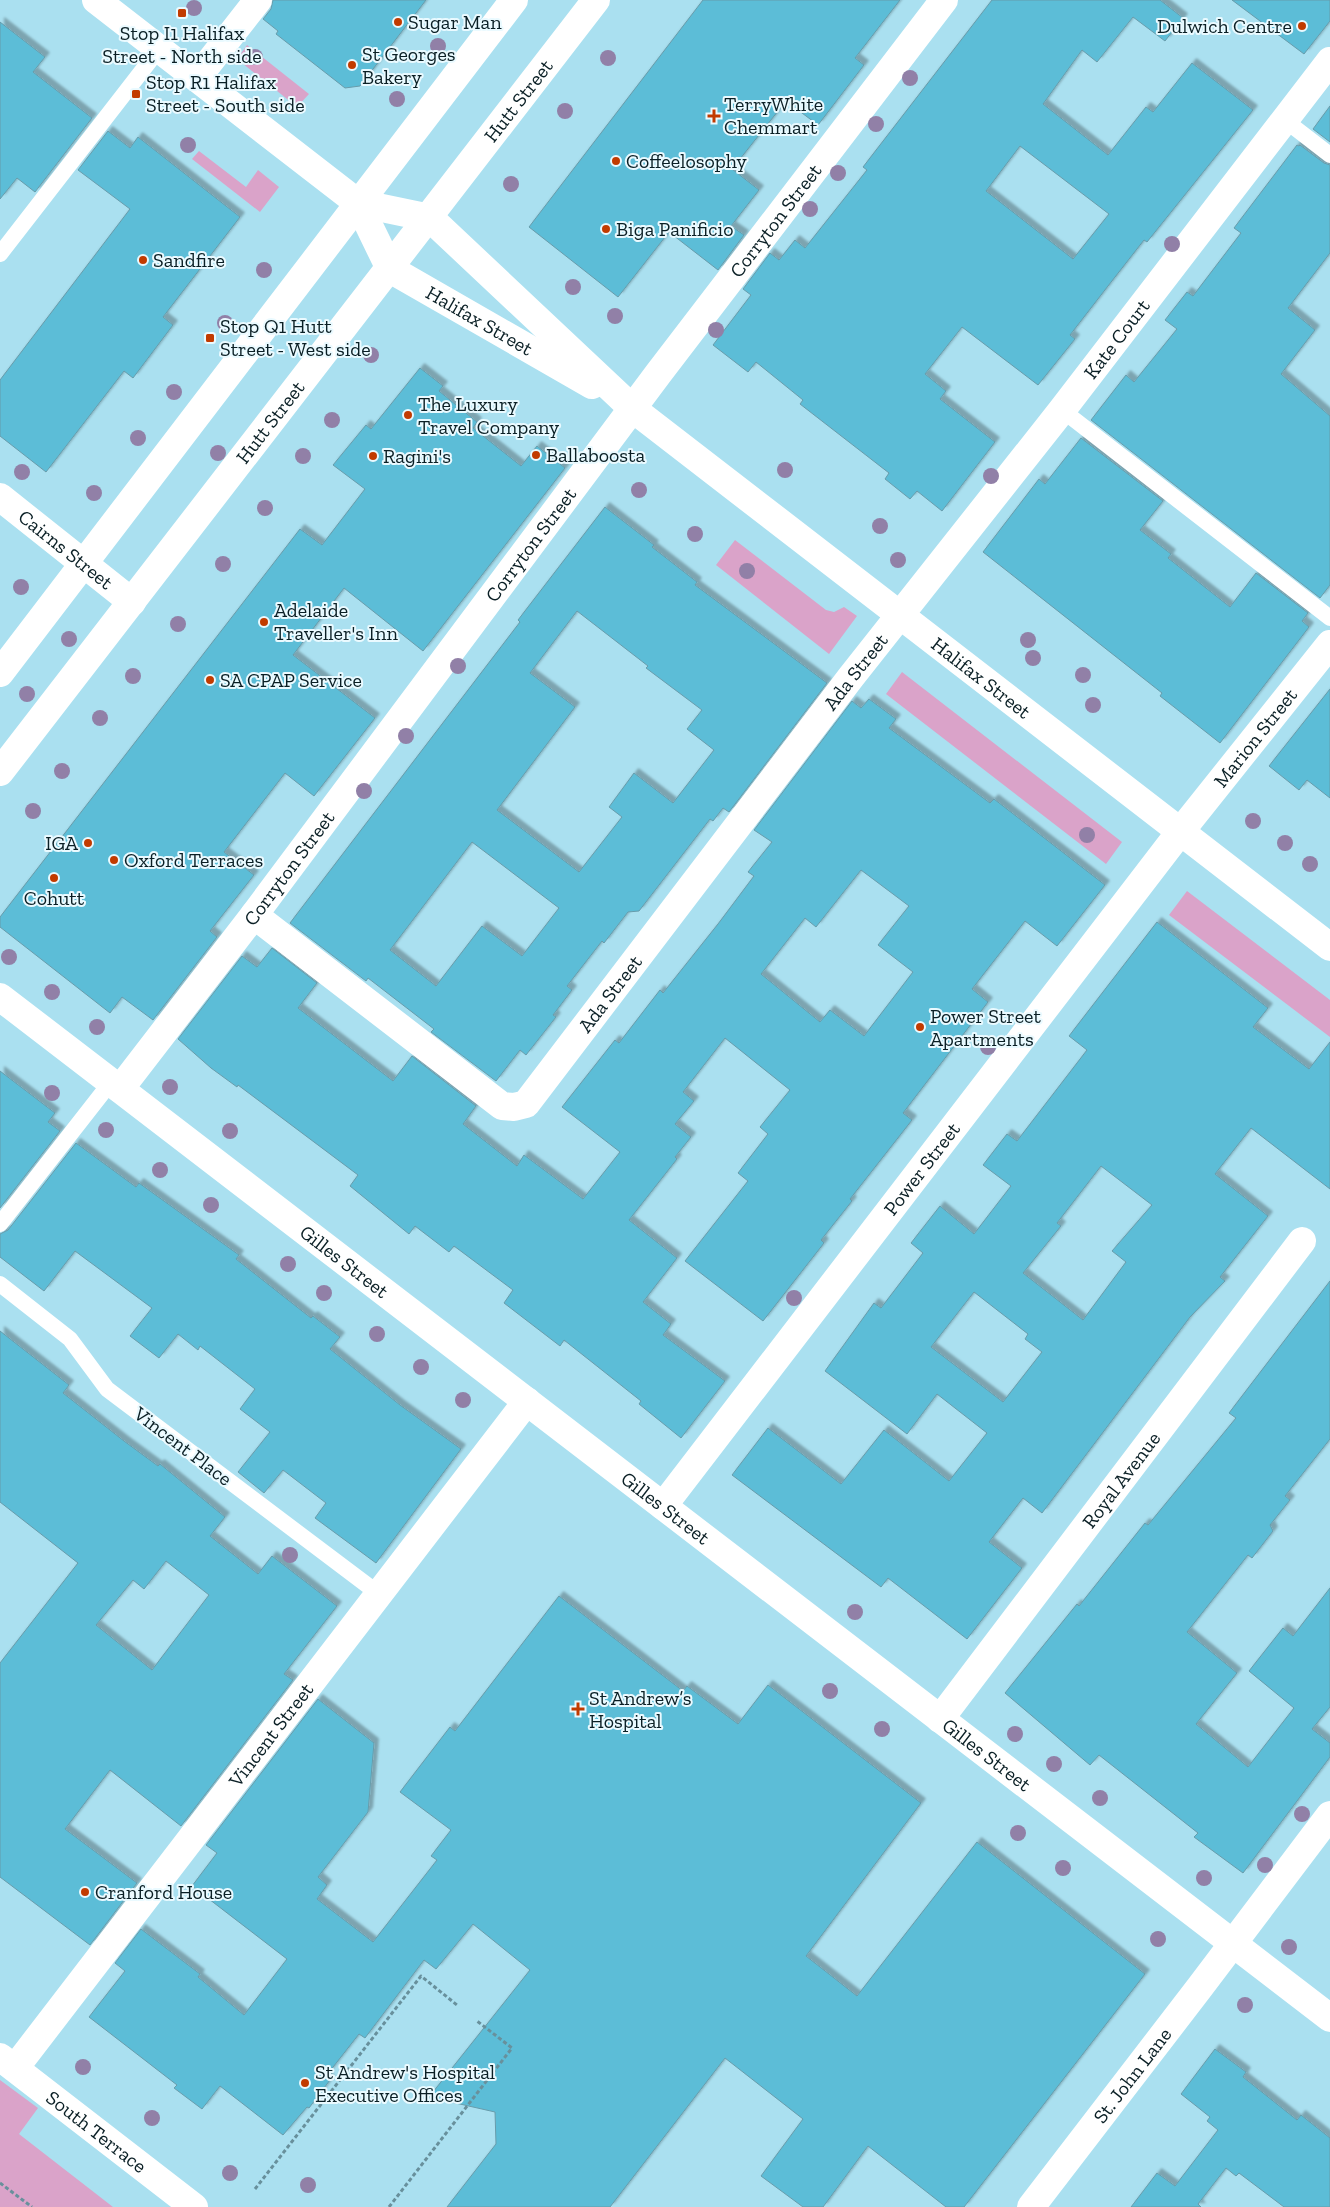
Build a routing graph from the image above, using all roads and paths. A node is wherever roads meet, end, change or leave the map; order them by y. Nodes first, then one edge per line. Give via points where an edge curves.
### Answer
1 (96, 0) edge
2 (258, 0) edge
3 (514, 0) edge
4 (596, 0) edge
5 (944, 0) edge
6 (159, 49) junction
7 (1330, 61) edge
8 (198, 78) junction
9 (1286, 121) junction
10 (1330, 155) edge
11 (358, 203) junction
12 (430, 218) junction
13 (0, 254) edge
14 (390, 268) junction
15 (633, 408) junction
16 (1062, 410) junction
17 (0, 496) edge
18 (83, 563) junction
19 (132, 602) junction
20 (899, 615) junction
21 (1330, 618) edge
22 (1330, 644) edge
23 (0, 673) edge
24 (0, 772) edge
25 (1180, 832) junction
26 (254, 915) junction
27 (1330, 948) edge
28 (0, 997) edge
29 (115, 1085) junction
30 (0, 1224) edge
31 (1302, 1241) dead end
32 (0, 1284) edge
33 (527, 1401) junction
34 (663, 1506) junction
35 (379, 1594) junction
36 (940, 1719) junction
37 (1330, 1815) edge
38 (1233, 1944) junction
39 (457, 2005) dead end
40 (1330, 2018) edge
41 (477, 2021) dead end
42 (7, 2063) edge
43 (0, 2182) edge
44 (255, 2189) dead end
45 (32, 2207) edge
46 (194, 2207) edge
47 (389, 2207) edge
48 (1031, 2207) edge

1 - 6 street
2 - 8 street
3 - 11 street
4 - 12 street, Hutt Street
5 - 15 street, Corryton Street
6 - 8 street
6 - 13 lane
7 - 9 street, Kate Court
8 - 11 street
9 - 10 lane
9 - 16 street, Kate Court
11 - 12 street
11 - 14 street
11 - 18 street
12 - 14 street, Hutt Street
12 - 15 street, Halifax Street
14 - 15 street, Halifax Street
14 - 19 street, Hutt Street
15 - 20 street, Halifax Street
15 - 26 street, Corryton Street
16 - 20 street, Kate Court
16 - 21 lane
17 - 18 street, Cairns Street
18 - 19 street, Cairns Street
18 - 23 street
19 - 24 street, Hutt Street
20 - 25 street, Halifax Street
20 - 26 street, Ada Street via 526,1104 502,1106
22 - 25 street, Marion Street
25 - 27 street, Halifax Street
25 - 34 street, Power Street
26 - 29 street, Corryton Street
28 - 29 street, Gilles Street
29 - 30 lane
29 - 33 street, Gilles Street
31 - 36 street, Royal Avenue
32 - 35 lane, Vincent Place via 70,1339 107,1389
33 - 34 street, Gilles Street
33 - 35 street, Vincent Street
34 - 36 street, Gilles Street
35 - 42 street, Vincent Street
36 - 38 street, Gilles Street
37 - 38 street, St. John Lane
38 - 40 street, Gilles Street
38 - 48 street, St. John Lane
39 - 44 path via 421,1976
41 - 47 path via 512,2048
42 - 46 street, South Terrace
43 - 45 path

